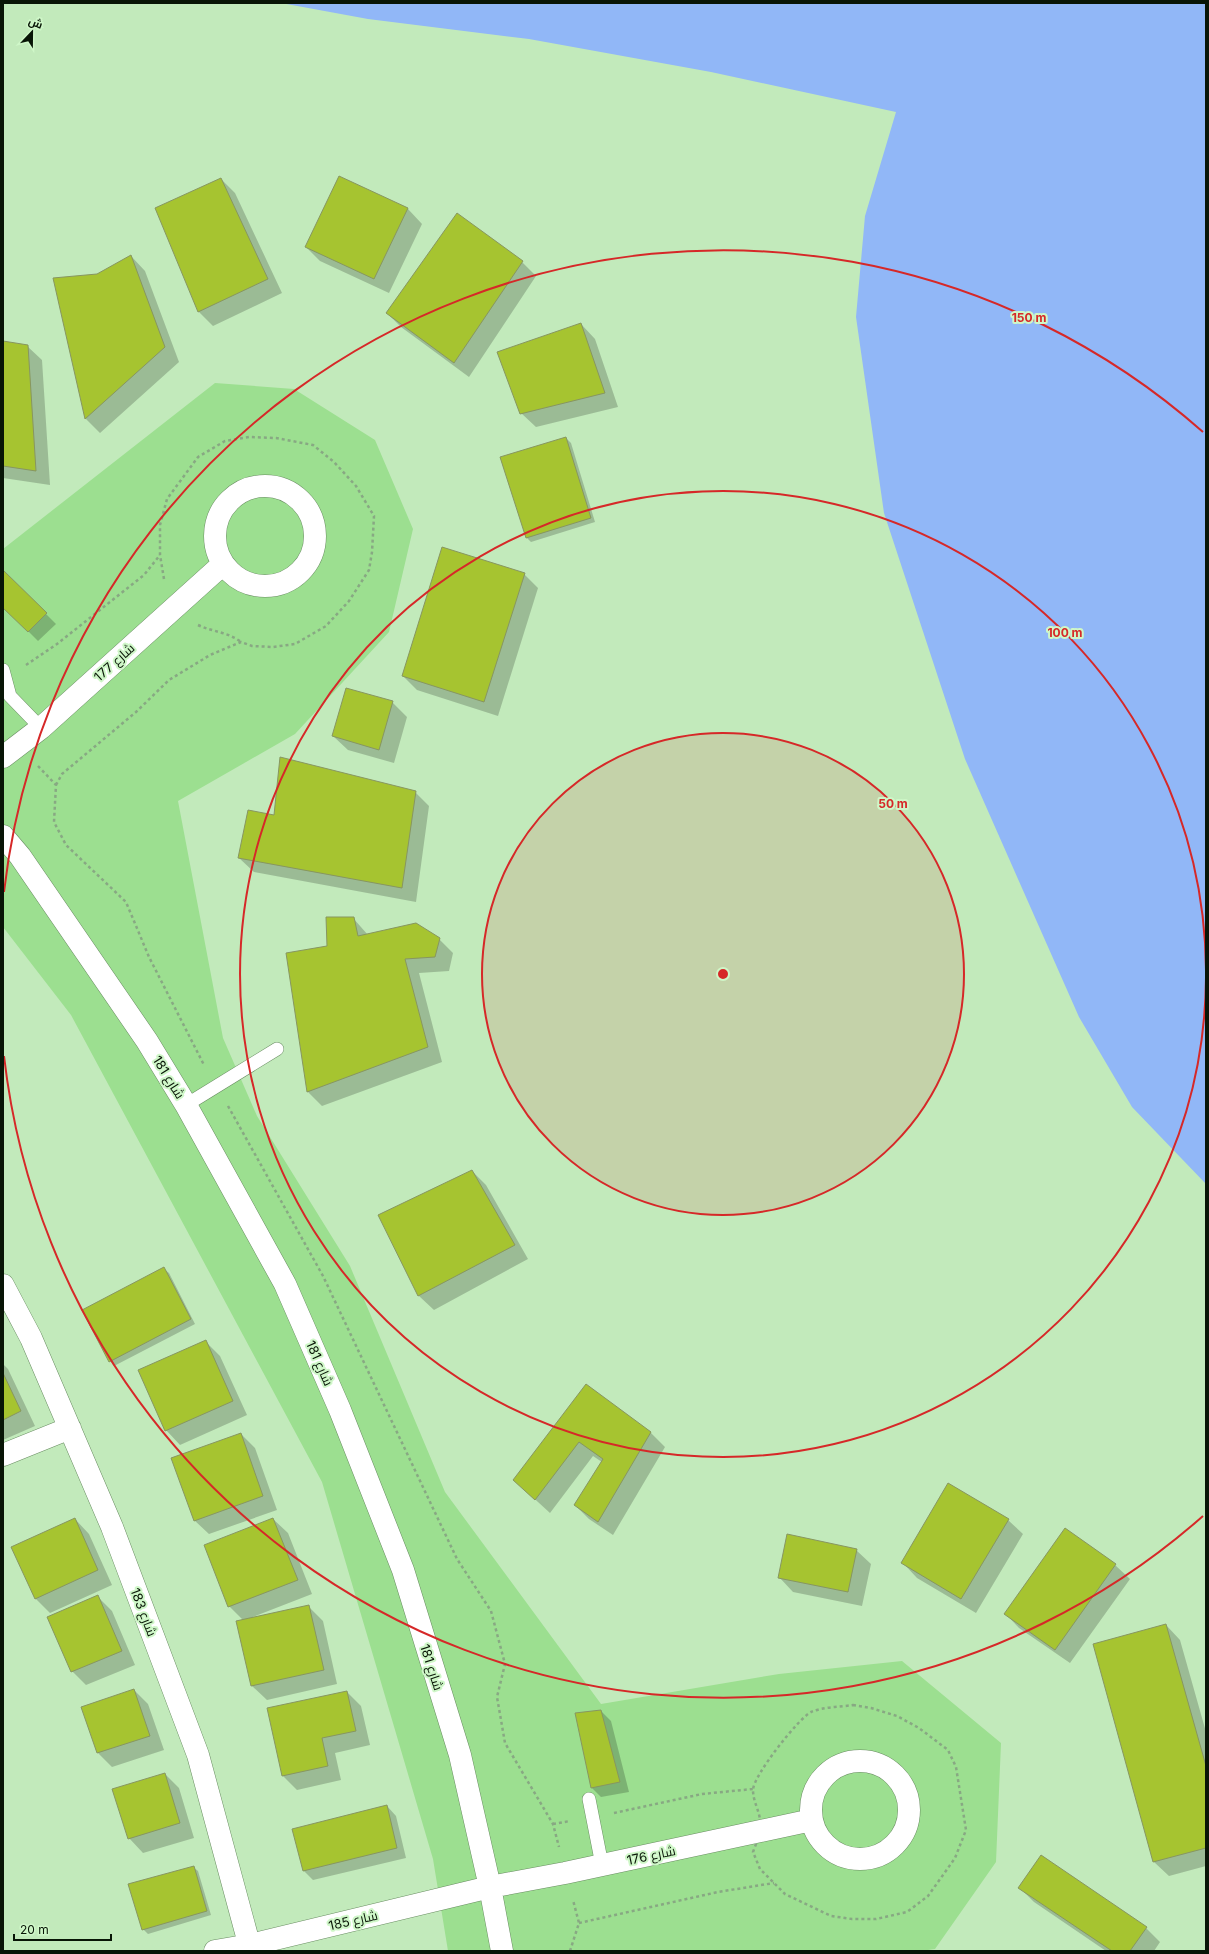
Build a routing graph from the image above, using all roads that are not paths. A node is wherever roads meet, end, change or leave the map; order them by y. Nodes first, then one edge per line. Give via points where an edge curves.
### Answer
1 (223, 564) junction
2 (4, 674) edge
3 (41, 728) junction
4 (3, 757) edge
5 (3, 836) edge
6 (277, 1049) dead end
7 (186, 1105) junction
8 (3, 1285) edge
9 (70, 1428) junction
10 (3, 1455) edge
11 (589, 1799) dead end
12 (812, 1820) junction
13 (602, 1865) junction
14 (490, 1887) junction
15 (250, 1948) edge
16 (215, 1951) edge
17 (502, 1951) edge

1 - 1 street via 233,576 261,587 276,586 298,574 308,562 316,545 315,526 306,506 288,491 269,486 250,488 236,495 219,514 214,531 216,548
1 - 3 street, شارع 177
2 - 3 lane via 10,696
3 - 4 street, شارع 177
5 - 7 street, شارع 181 via 20,856 147,1041
6 - 7 lane
7 - 14 street, شارع 181 via 284,1284 343,1418 403,1570 460,1755
8 - 9 street, شارع 183 via 31,1338
9 - 10 street
9 - 15 street, شارع 183 via 112,1527 198,1755
11 - 13 lane
12 - 12 street via 818,1836 844,1856 874,1857 897,1841 905,1828 908,1804 898,1780 888,1770 874,1763 853,1761 830,1770 821,1780 814,1792
12 - 13 street, شارع 176
13 - 14 street, شارع 176
14 - 15 street, شارع 185
14 - 17 street, شارع 181
15 - 16 street, شارع 185

